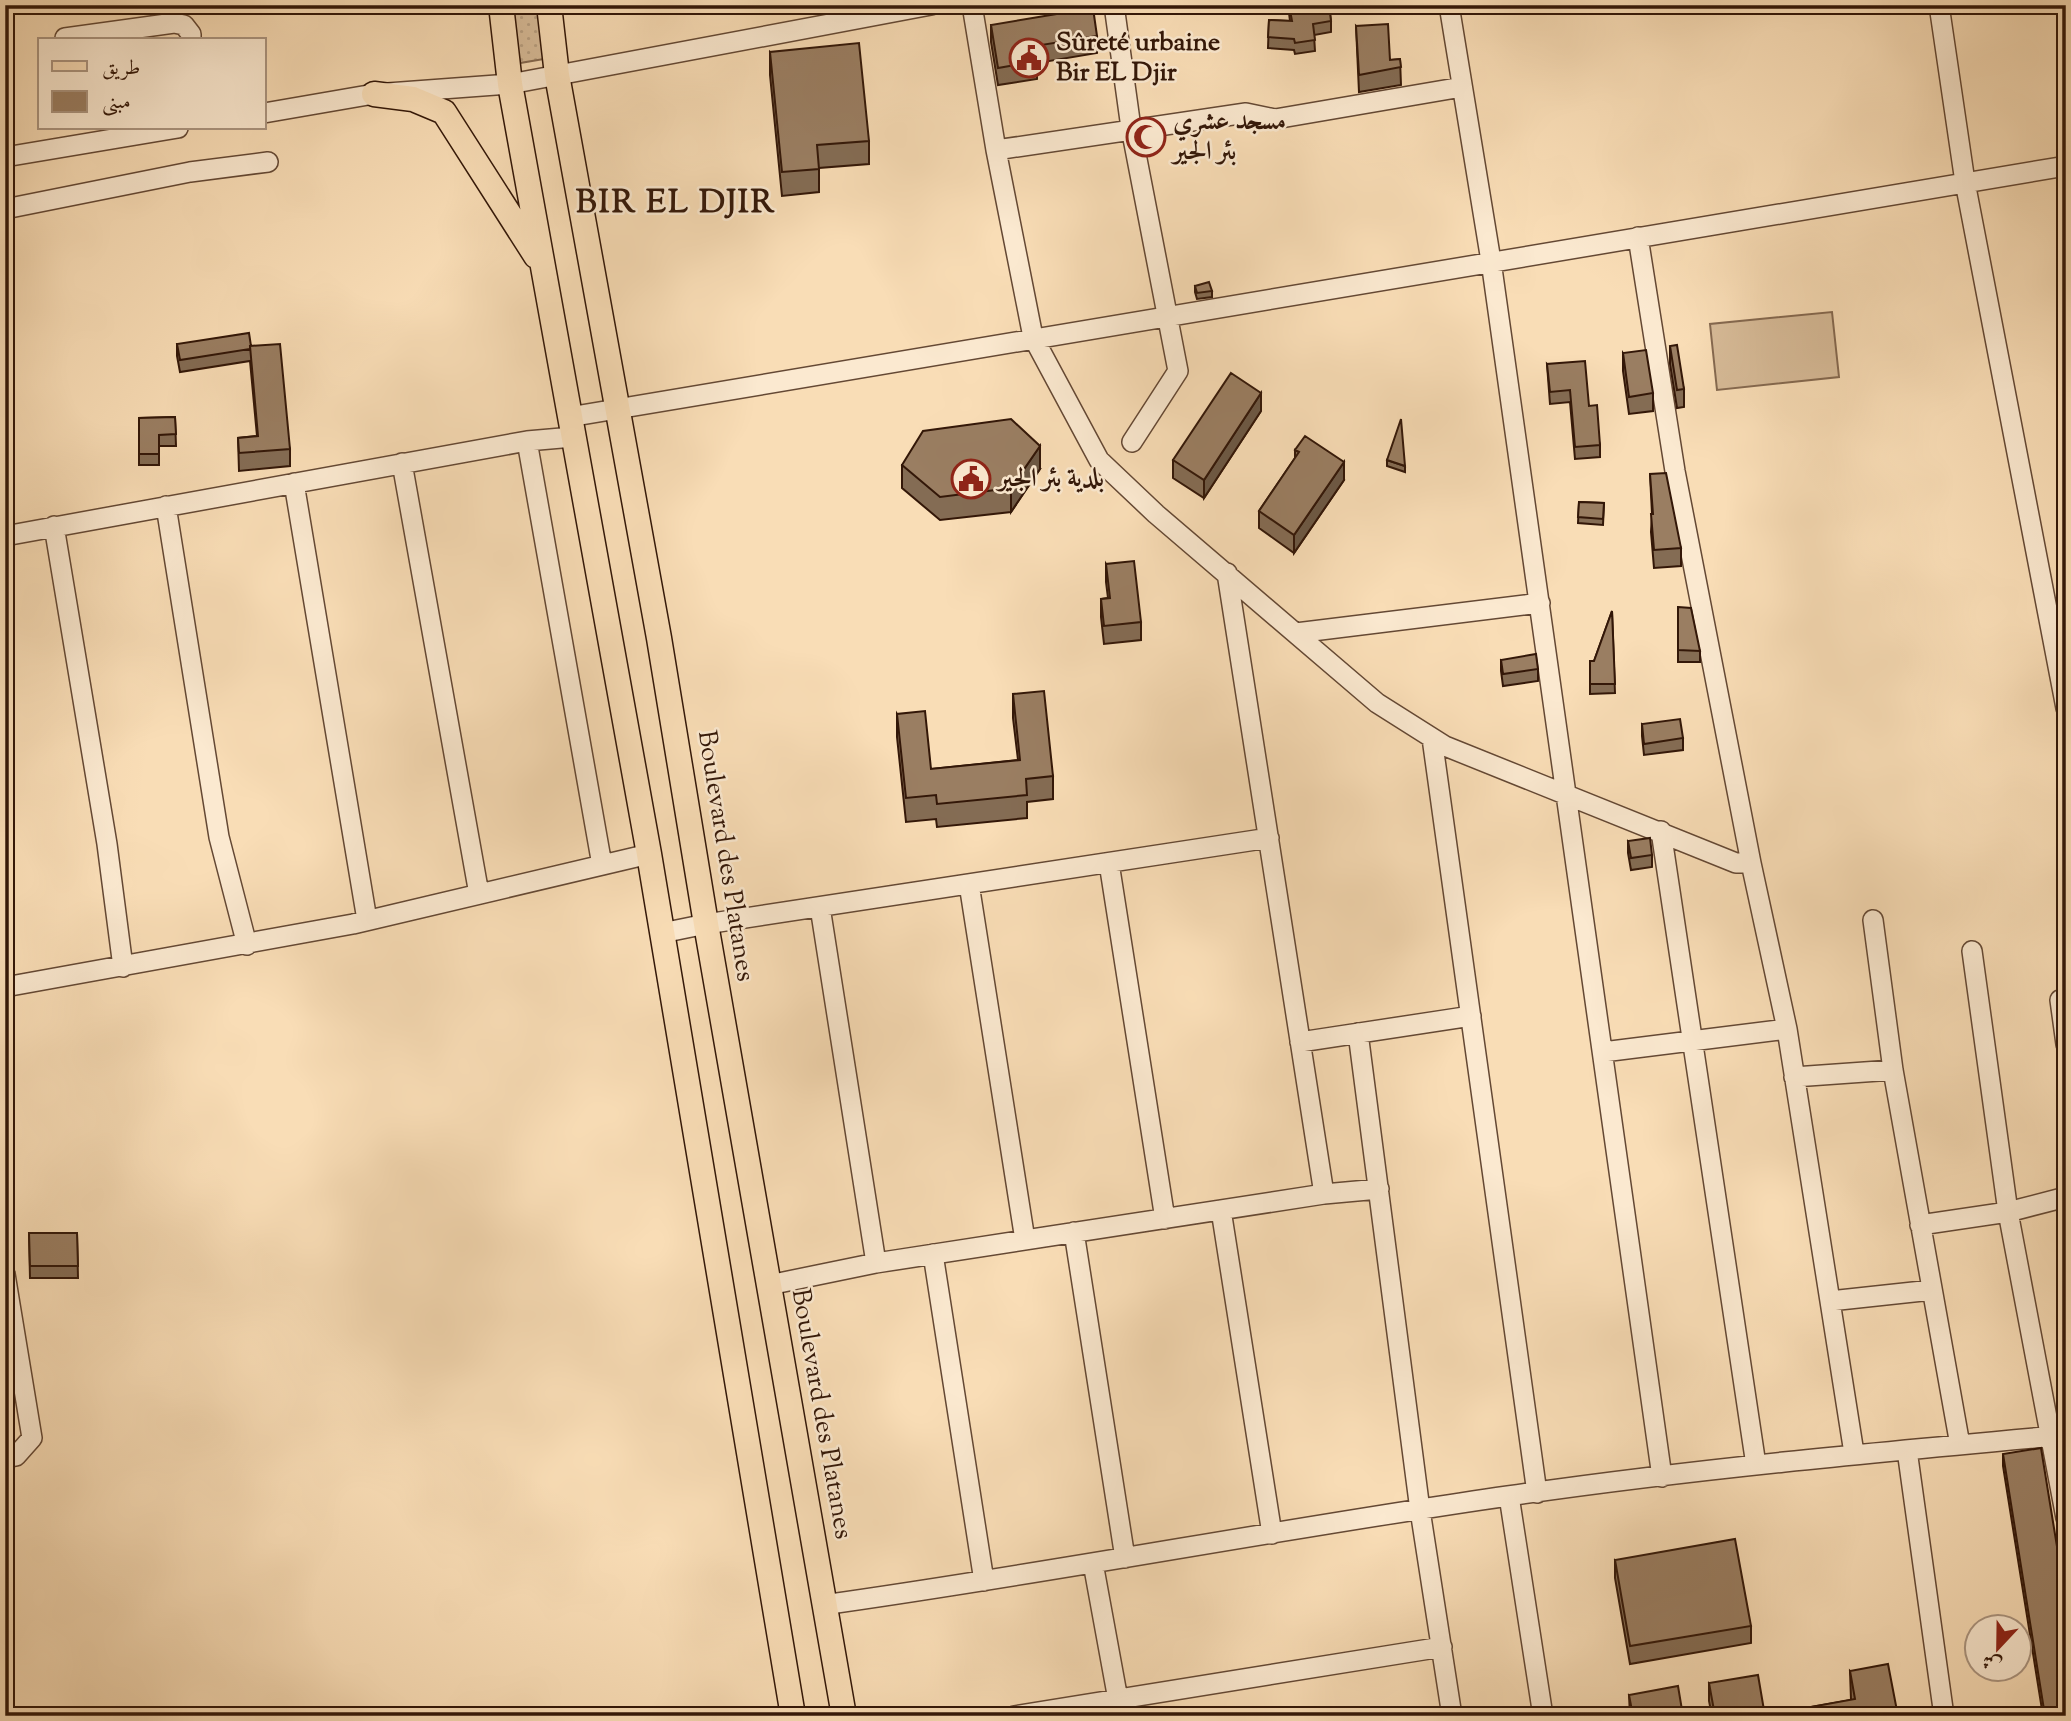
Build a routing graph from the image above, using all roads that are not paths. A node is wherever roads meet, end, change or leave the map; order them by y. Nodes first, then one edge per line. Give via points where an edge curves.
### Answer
1 (501, 5) edge
2 (549, 5) edge
3 (931, 5) edge
4 (972, 5) edge
5 (1114, 5) edge
6 (1449, 5) edge
7 (1939, 5) edge
8 (65, 38) dead end
9 (191, 38) edge
10 (557, 75) junction
11 (510, 84) junction
12 (1462, 87) junction
13 (374, 94) junction
14 (266, 113) edge
15 (1131, 128) junction
16 (166, 130) edge
17 (996, 150) junction
18 (5, 157) edge
19 (268, 162) dead end
20 (2066, 166) edge
21 (1965, 182) junction
22 (5, 209) edge
23 (1638, 237) junction
24 (1491, 261) junction
25 (542, 266) junction
26 (1166, 315) junction
27 (1033, 337) junction
28 (617, 409) junction
29 (571, 427) junction
30 (527, 441) junction
31 (1132, 442) dead end
32 (402, 463) junction
33 (294, 483) junction
34 (166, 506) junction
35 (54, 526) junction
36 (5, 536) edge
37 (1227, 573) junction
38 (1540, 603) junction
39 (1296, 633) junction
40 (2066, 708) edge
41 (1432, 738) junction
42 (1566, 794) junction
43 (1661, 831) junction
44 (1269, 838) junction
45 (649, 853) junction
46 (1109, 863) junction
47 (1751, 863) junction
48 (602, 865) junction
49 (969, 884) junction
50 (479, 894) junction
51 (820, 907) junction
52 (1873, 919) dead end
53 (367, 920) junction
54 (706, 924) junction
55 (663, 933) junction
56 (247, 945) junction
57 (1972, 951) dead end
58 (123, 967) junction
59 (5, 987) edge
60 (2060, 1000) dead end
61 (1471, 1016) junction
62 (1787, 1029) junction
63 (1358, 1033) junction
64 (1693, 1040) junction
65 (1300, 1042) junction
66 (2066, 1044) edge
67 (1603, 1052) junction
68 (1893, 1070) junction
69 (1794, 1077) junction
70 (1379, 1189) junction
71 (1324, 1194) junction
72 (2066, 1197) edge
73 (1221, 1210) junction
74 (2008, 1212) junction
75 (1165, 1219) junction
76 (1920, 1225) junction
77 (1074, 1232) junction
78 (1025, 1240) junction
79 (933, 1254) junction
80 (876, 1263) junction
81 (5, 1274) edge
82 (769, 1285) junction
83 (1932, 1290) junction
84 (1830, 1301) junction
85 (2058, 1435) edge
86 (1961, 1445) junction
87 (1907, 1450) junction
88 (1854, 1453) junction
89 (5, 1458) edge
90 (1756, 1465) junction
91 (1662, 1477) junction
92 (1537, 1493) junction
93 (1508, 1496) junction
94 (1420, 1510) junction
95 (2066, 1518) edge
96 (1272, 1534) junction
97 (1125, 1558) junction
98 (1093, 1563) junction
99 (984, 1581) junction
100 (823, 1605) junction
101 (1441, 1647) junction
102 (1120, 1708) edge
103 (793, 1716) edge
104 (844, 1716) edge
105 (1014, 1716) edge
106 (1452, 1716) edge
107 (1543, 1716) edge
108 (1944, 1716) edge

1 - 11 main road
2 - 10 main road, Boulevard des Platanes
3 - 10 street
4 - 17 street
5 - 15 street
6 - 12 street
7 - 21 street
8 - 9 street via 174,23 184,25
10 - 11 street
10 - 28 main road, Boulevard des Platanes
11 - 13 street
11 - 25 main road
12 - 15 street via 1275,119 1246,113
12 - 24 street
13 - 14 street
13 - 25 main road via 413,99 444,112
15 - 17 street
15 - 26 street
16 - 18 street
17 - 27 street
19 - 22 street via 190,172
20 - 21 street
21 - 23 street
21 - 40 street
23 - 24 street
23 - 47 street via 1675,471
24 - 26 street
24 - 38 street
25 - 29 main road
26 - 27 street
26 - 31 street via 1178,371
27 - 28 street
27 - 37 street via 1099,460
28 - 29 street
28 - 54 main road, Boulevard des Platanes
29 - 30 street
29 - 45 main road
30 - 32 street
30 - 48 street
32 - 33 street
32 - 50 street
33 - 34 street
33 - 53 street
34 - 35 street
34 - 56 street via 219,837
35 - 36 street
35 - 58 street
37 - 39 street
37 - 44 street
38 - 39 street
38 - 42 street
39 - 41 street via 1377,703
41 - 42 street
41 - 61 street
42 - 43 street
42 - 67 street
43 - 47 street via 1735,863
43 - 64 street
44 - 46 street
44 - 65 street
45 - 48 street
45 - 55 main road
46 - 49 street
46 - 75 street
47 - 62 street
48 - 50 street
49 - 51 street
49 - 78 street
50 - 53 street
51 - 54 street
51 - 80 street
52 - 68 street
53 - 56 street
54 - 55 street
54 - 82 main road, Boulevard des Platanes
55 - 103 main road
56 - 58 street
57 - 74 street
58 - 59 street
60 - 66 street
61 - 63 street
61 - 92 street
62 - 64 street
62 - 69 street
63 - 65 street
63 - 70 street
64 - 67 street
64 - 90 street
65 - 71 street
67 - 91 street
68 - 69 street
68 - 76 street
69 - 84 street
70 - 71 street
70 - 94 street
71 - 73 street
72 - 74 street
73 - 75 street
73 - 96 street
74 - 76 street
74 - 85 street
75 - 77 street
76 - 83 street
77 - 78 street
77 - 97 street
78 - 79 street
79 - 80 street
79 - 99 street
80 - 82 street
81 - 89 street via 32,1438 16,1456
82 - 100 main road, Boulevard des Platanes
83 - 84 street
83 - 86 street
84 - 88 street
85 - 86 street
85 - 95 street
86 - 87 street
87 - 88 street
87 - 108 street
88 - 90 street
90 - 91 street
91 - 92 street
92 - 93 street
93 - 94 street
93 - 107 street
94 - 96 street
94 - 101 street
96 - 97 street
97 - 98 street
98 - 99 street
98 - 102 street
99 - 100 street
100 - 104 main road, Boulevard des Platanes
101 - 102 street
101 - 106 street
102 - 105 street

